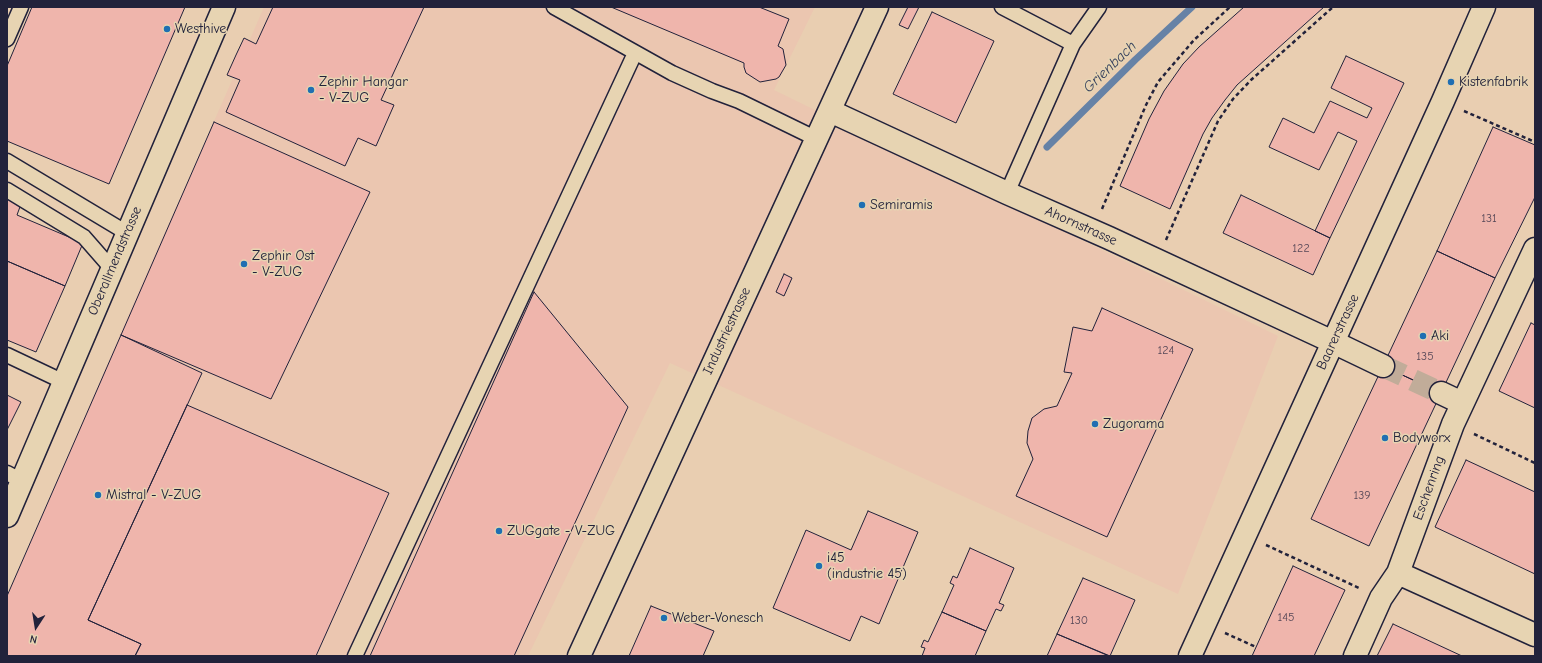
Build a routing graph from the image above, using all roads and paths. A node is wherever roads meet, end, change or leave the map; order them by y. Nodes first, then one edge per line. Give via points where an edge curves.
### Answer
1 (22, 7) edge
2 (224, 7) edge
3 (554, 7) edge
4 (877, 7) edge
5 (1002, 7) edge
6 (1099, 7) edge
7 (1230, 7) edge
8 (1333, 7) edge
9 (1484, 7) edge
10 (7, 39) edge
11 (1073, 44) junction
12 (635, 53) junction
13 (1443, 101) junction
14 (830, 111) junction
15 (817, 139) junction
16 (1535, 142) edge
17 (7, 161) edge
18 (7, 190) edge
19 (1007, 193) junction
20 (1092, 230) junction
21 (127, 233) junction
22 (1535, 249) edge
23 (1158, 261) junction
24 (112, 269) junction
25 (1333, 342) junction
26 (7, 355) edge
27 (1383, 366) tunnel mouth
28 (64, 382) junction
29 (1441, 393) tunnel mouth
30 (1462, 403) junction
31 (1453, 424) junction
32 (1535, 463) edge
33 (14, 477) edge
34 (7, 516) edge
35 (1244, 535) junction
36 (1398, 574) junction
37 (1381, 598) junction
38 (1535, 635) edge
39 (1232, 636) dead end
40 (1256, 648) dead end
41 (355, 656) edge
42 (578, 656) edge
43 (1190, 656) edge
44 (1355, 656) edge

1 - 10 lane
2 - 21 street, Oberallmendstrasse
3 - 12 lane
4 - 14 street, Industriestrasse
5 - 11 lane
6 - 11 lane
7 - 20 path via 1194,40 1158,82
8 - 23 path via 1233,99 1218,121
9 - 13 street, Baarerstrasse
11 - 19 lane
12 - 15 lane via 672,73 739,101
12 - 41 lane
13 - 16 path
13 - 25 street, Baarerstrasse
14 - 15 street, Industriestrasse
14 - 19 street, Ahornstrasse
15 - 42 street, Industriestrasse
17 - 21 lane
18 - 24 lane via 84,237
19 - 20 street, Ahornstrasse
20 - 23 street, Ahornstrasse
21 - 24 street, Oberallmendstrasse
22 - 30 street, Eschenring
23 - 25 street, Ahornstrasse
24 - 28 street, Oberallmendstrasse
25 - 27 street
25 - 35 street, Baarerstrasse
26 - 28 lane
28 - 33 street, Oberallmendstrasse
29 - 30 street
30 - 31 street, Eschenring
31 - 32 path
31 - 36 street, Eschenring
33 - 34 street, Oberallmendstrasse
35 - 37 path
35 - 43 street, Baarerstrasse
36 - 37 street, Eschenring
36 - 38 street
37 - 44 street, Eschenring
39 - 40 path

